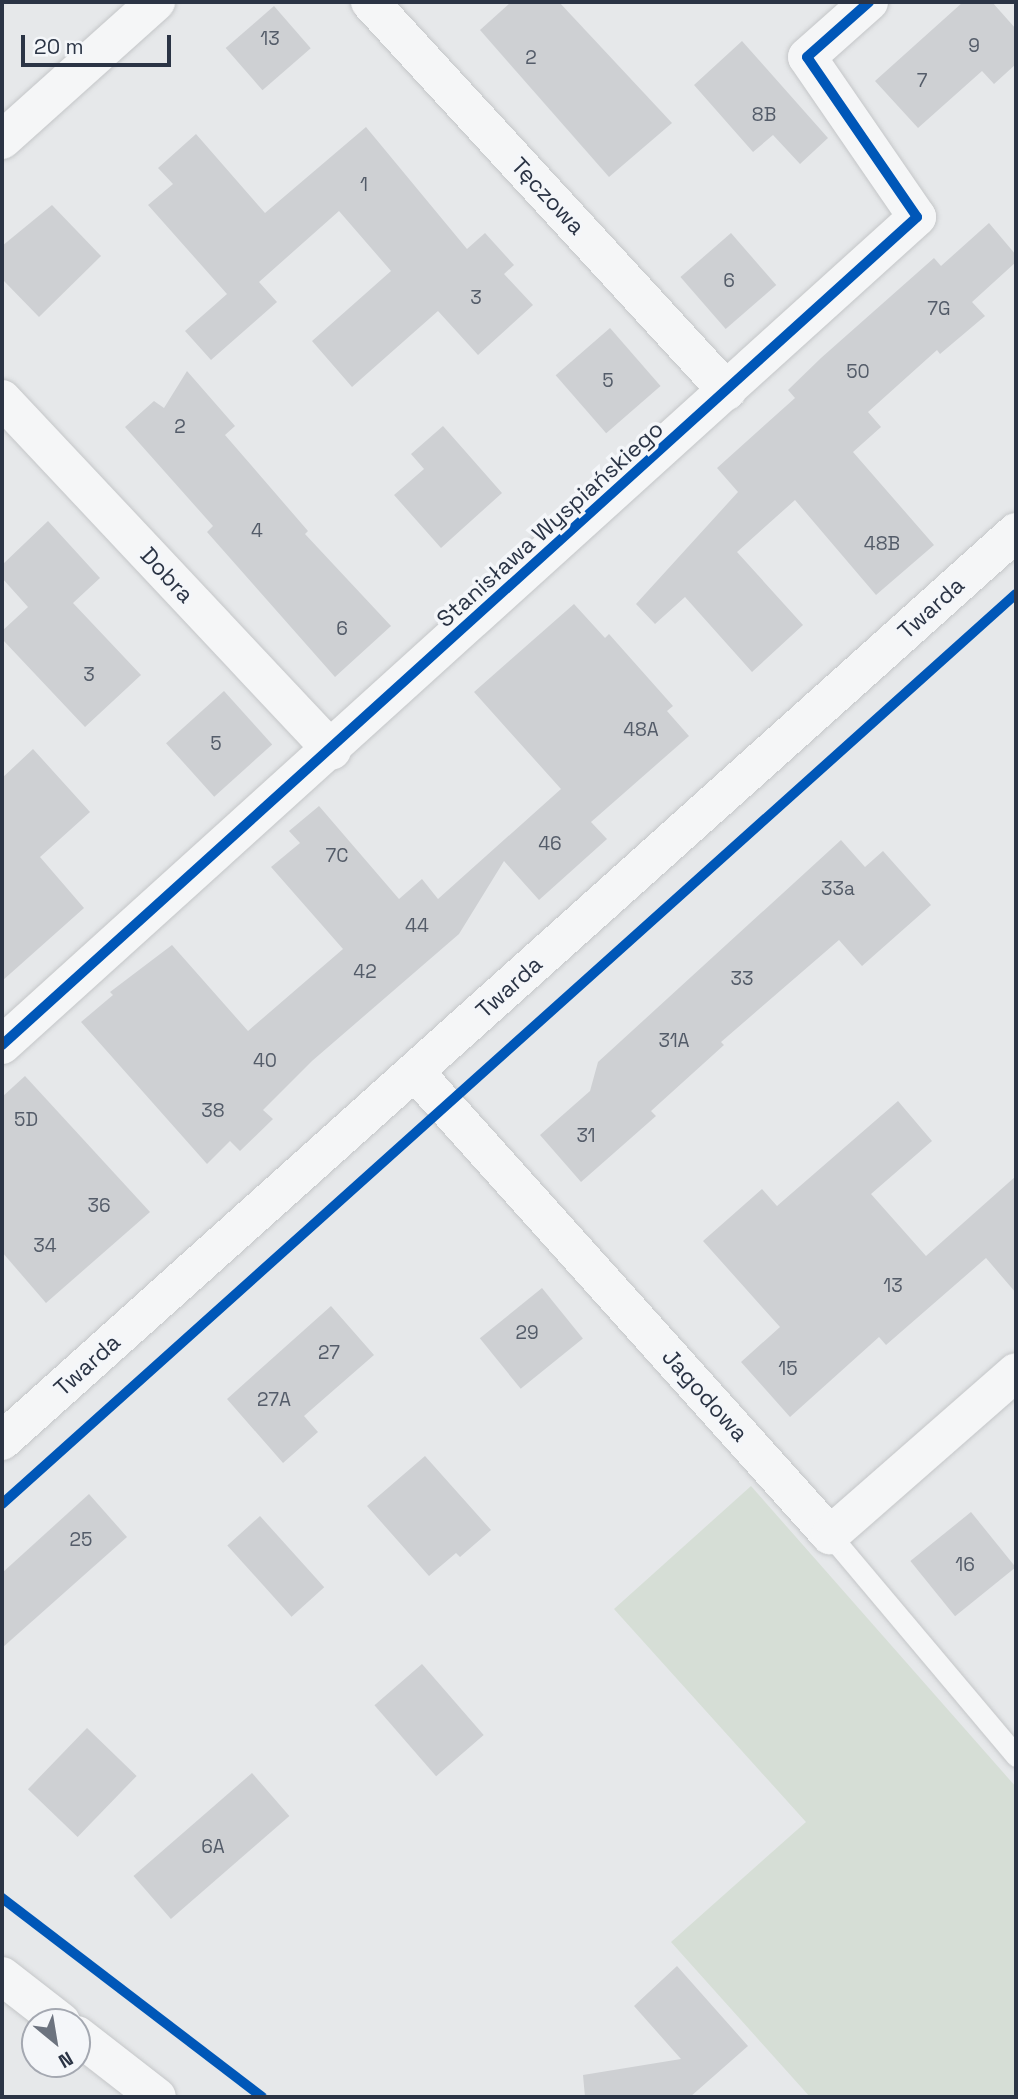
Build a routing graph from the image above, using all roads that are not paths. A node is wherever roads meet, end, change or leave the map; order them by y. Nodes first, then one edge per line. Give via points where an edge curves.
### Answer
1 (156, 2) edge
2 (370, 2) edge
3 (869, 2) edge
4 (2, 140) edge
5 (727, 391) junction
6 (2, 399) edge
7 (1016, 532) edge
8 (332, 751) junction
9 (2, 1045) edge
10 (415, 1072) junction
11 (1016, 1372) edge
12 (2, 1441) edge
13 (831, 1535) junction
14 (1016, 1756) edge
15 (2, 1976) edge
16 (43, 2008) edge
17 (91, 2046) edge
18 (158, 2097) edge

1 - 4 street
2 - 5 street, Tęczowa
3 - 5 street, Stanisława Wyspiańskiego via 807,57 917,217
5 - 8 street, Stanisława Wyspiańskiego
6 - 8 street, Dobra
7 - 10 street, Twarda
8 - 9 street, Stanisława Wyspiańskiego
10 - 12 street, Twarda
10 - 13 street, Jagodowa
11 - 13 street
13 - 14 lane
15 - 16 street
17 - 18 street

